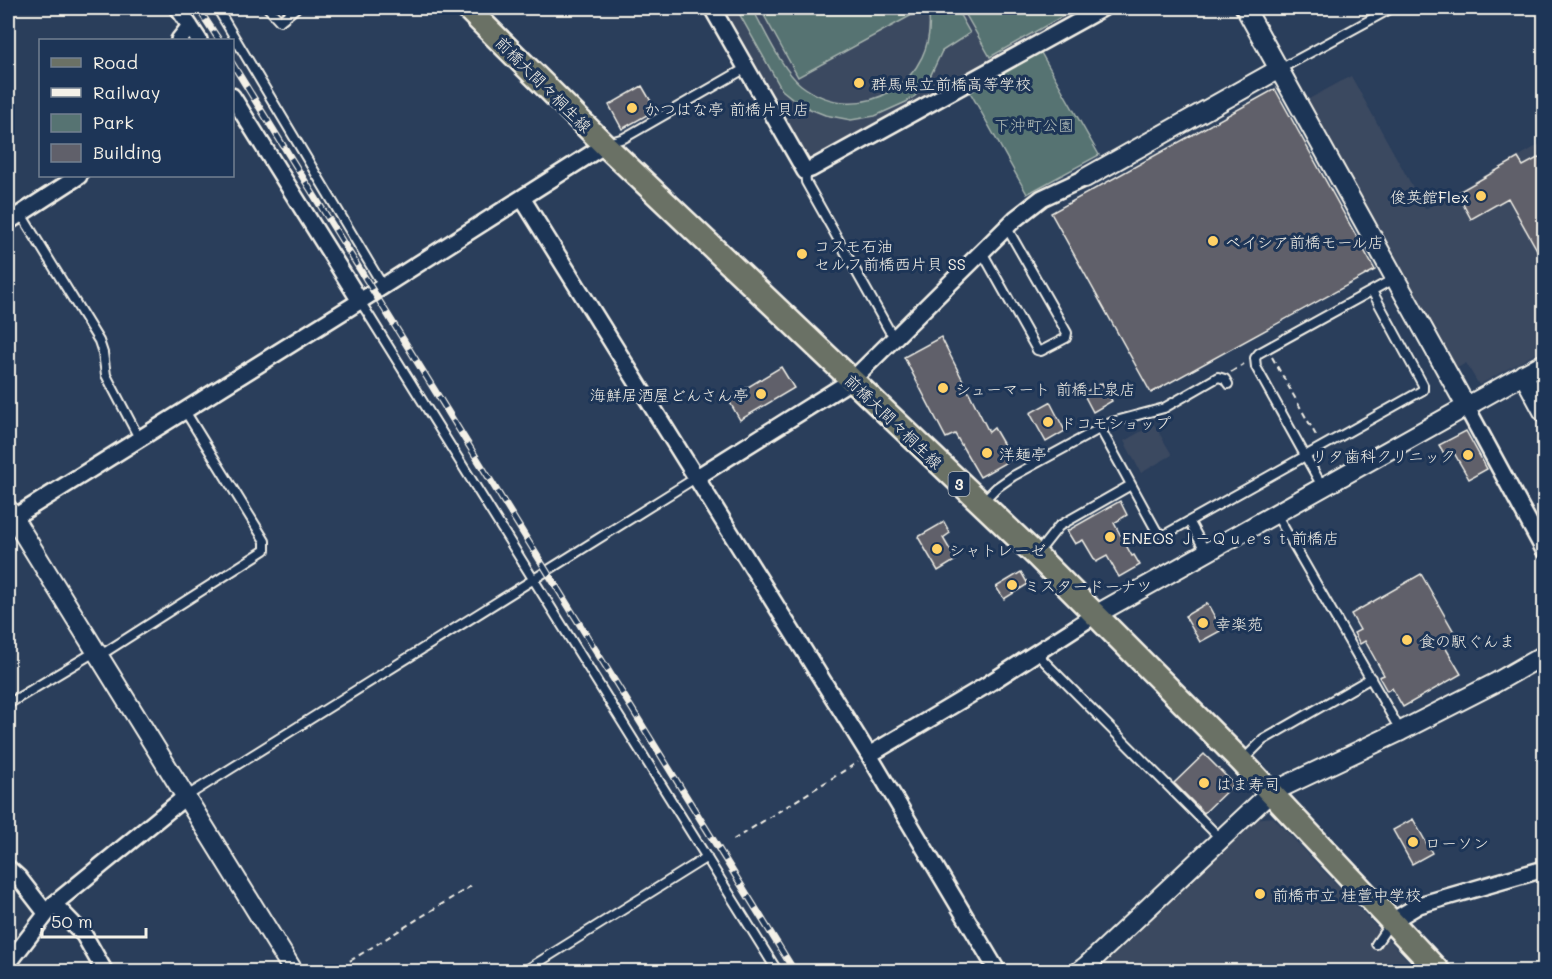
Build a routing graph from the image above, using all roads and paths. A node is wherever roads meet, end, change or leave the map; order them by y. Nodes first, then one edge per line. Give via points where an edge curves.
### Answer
1 (178, 8) edge
2 (217, 8) edge
3 (268, 8) edge
4 (296, 8) edge
5 (467, 8) edge
6 (712, 8) edge
7 (1103, 8) edge
8 (1245, 8) edge
9 (1392, 8) edge
10 (190, 26) junction
11 (180, 39) edge
12 (197, 39) edge
13 (746, 68) junction
14 (1279, 69) junction
15 (234, 99) edge
16 (605, 145) junction
17 (805, 171) junction
18 (77, 177) edge
19 (1084, 178) joint
20 (522, 198) junction
21 (14, 218) edge
22 (1006, 228) junction
23 (982, 252) junction
24 (1395, 278) junction
25 (383, 286) junction
26 (1372, 291) junction
27 (360, 302) junction
28 (896, 337) junction
29 (1268, 348) junction
30 (1255, 358) junction
31 (1545, 363) edge
32 (1523, 374) junction
33 (1221, 377) junction
34 (852, 380) junction
35 (1228, 384) dead end
36 (1466, 406) junction
37 (186, 411) junction
38 (1545, 413) edge
39 (1100, 428) junction
40 (139, 438) junction
41 (1322, 447) junction
42 (1305, 456) junction
43 (697, 477) junction
44 (1131, 485) junction
45 (1322, 486) junction
46 (980, 504) junction
47 (1275, 513) junction
48 (9, 516) edge
49 (1189, 521) junction
50 (1545, 550) edge
51 (1206, 552) junction
52 (1036, 555) junction
53 (533, 579) junction
54 (1095, 615) junction
55 (97, 652) junction
56 (1036, 653) junction
57 (1545, 655) edge
58 (1371, 678) junction
59 (8, 704) edge
60 (1401, 731) junction
61 (869, 755) junction
62 (1241, 761) junction
63 (1270, 793) junction
64 (185, 797) junction
65 (1221, 839) junction
66 (733, 840) dead end
67 (707, 857) junction
68 (8, 868) edge
69 (1545, 869) edge
70 (471, 886) dead end
71 (50, 908) junction
72 (1392, 921) junction
73 (1376, 944) dead end
74 (8, 964) edge
75 (105, 972) edge
76 (294, 972) edge
77 (332, 972) edge
78 (523, 972) edge
79 (778, 972) edge
80 (998, 972) edge
81 (1078, 972) edge
82 (1439, 972) edge

1 - 10 street
2 - 25 lane
3 - 4 lane via 280,21
5 - 16 main road, 前橋大間々桐生線 / 3
6 - 13 street
7 - 17 street
8 - 14 street
9 - 14 lane
10 - 11 street
10 - 12 street
13 - 16 lane
13 - 17 street
14 - 19 street
14 - 24 street
15 - 27 street
16 - 20 street
16 - 34 main road, 前橋大間々桐生線 / 3
17 - 28 lane via 806,182
18 - 21 street
19 - 22 street via 1042,198
20 - 25 street
20 - 43 street
21 - 40 lane via 99,342 106,375
22 - 23 street
22 - 23 lane via 1067,333 1066,338 1037,350
23 - 28 street
24 - 26 lane
24 - 36 street
25 - 27 street
26 - 29 lane
26 - 41 lane via 1423,390
27 - 37 street
27 - 53 lane
28 - 34 street
29 - 30 lane
29 - 41 path
30 - 33 path
30 - 42 lane via 1256,367
31 - 32 street
32 - 36 street
32 - 38 street
33 - 35 lane
33 - 39 lane via 1164,408 1118,419
34 - 43 street
34 - 46 main road, 前橋大間々桐生線 / 3
36 - 45 street
36 - 50 street
37 - 40 street
37 - 55 lane via 265,541 266,550 107,651
39 - 44 lane
39 - 46 lane via 1013,476
40 - 48 street
41 - 42 lane
42 - 45 lane
42 - 49 lane
43 - 53 lane
43 - 61 street
44 - 49 lane via 1161,534
44 - 52 lane via 1059,526
45 - 47 street
46 - 52 main road, 前橋大間々桐生線 / 3
47 - 51 street
47 - 58 lane
48 - 55 street
49 - 51 lane
51 - 54 street
52 - 54 main road, 前橋大間々桐生線 / 3
53 - 64 lane
53 - 67 lane
54 - 56 street
54 - 62 main road, 前橋大間々桐生線 / 3
55 - 59 lane
55 - 64 street
56 - 61 street
56 - 65 lane
57 - 60 street
58 - 60 lane
58 - 62 lane via 1263,740
60 - 63 street
61 - 66 path
61 - 80 street
62 - 63 main road, 前橋大間々桐生線 / 3
63 - 65 street
63 - 72 main road, 前橋大間々桐生線 / 3
64 - 71 street
64 - 76 street
65 - 81 street
67 - 78 lane
67 - 79 lane
68 - 71 street
69 - 72 street via 1419,905
70 - 77 path
71 - 74 street
71 - 75 street via 84,935
72 - 73 lane
72 - 82 main road, 前橋大間々桐生線 / 3

